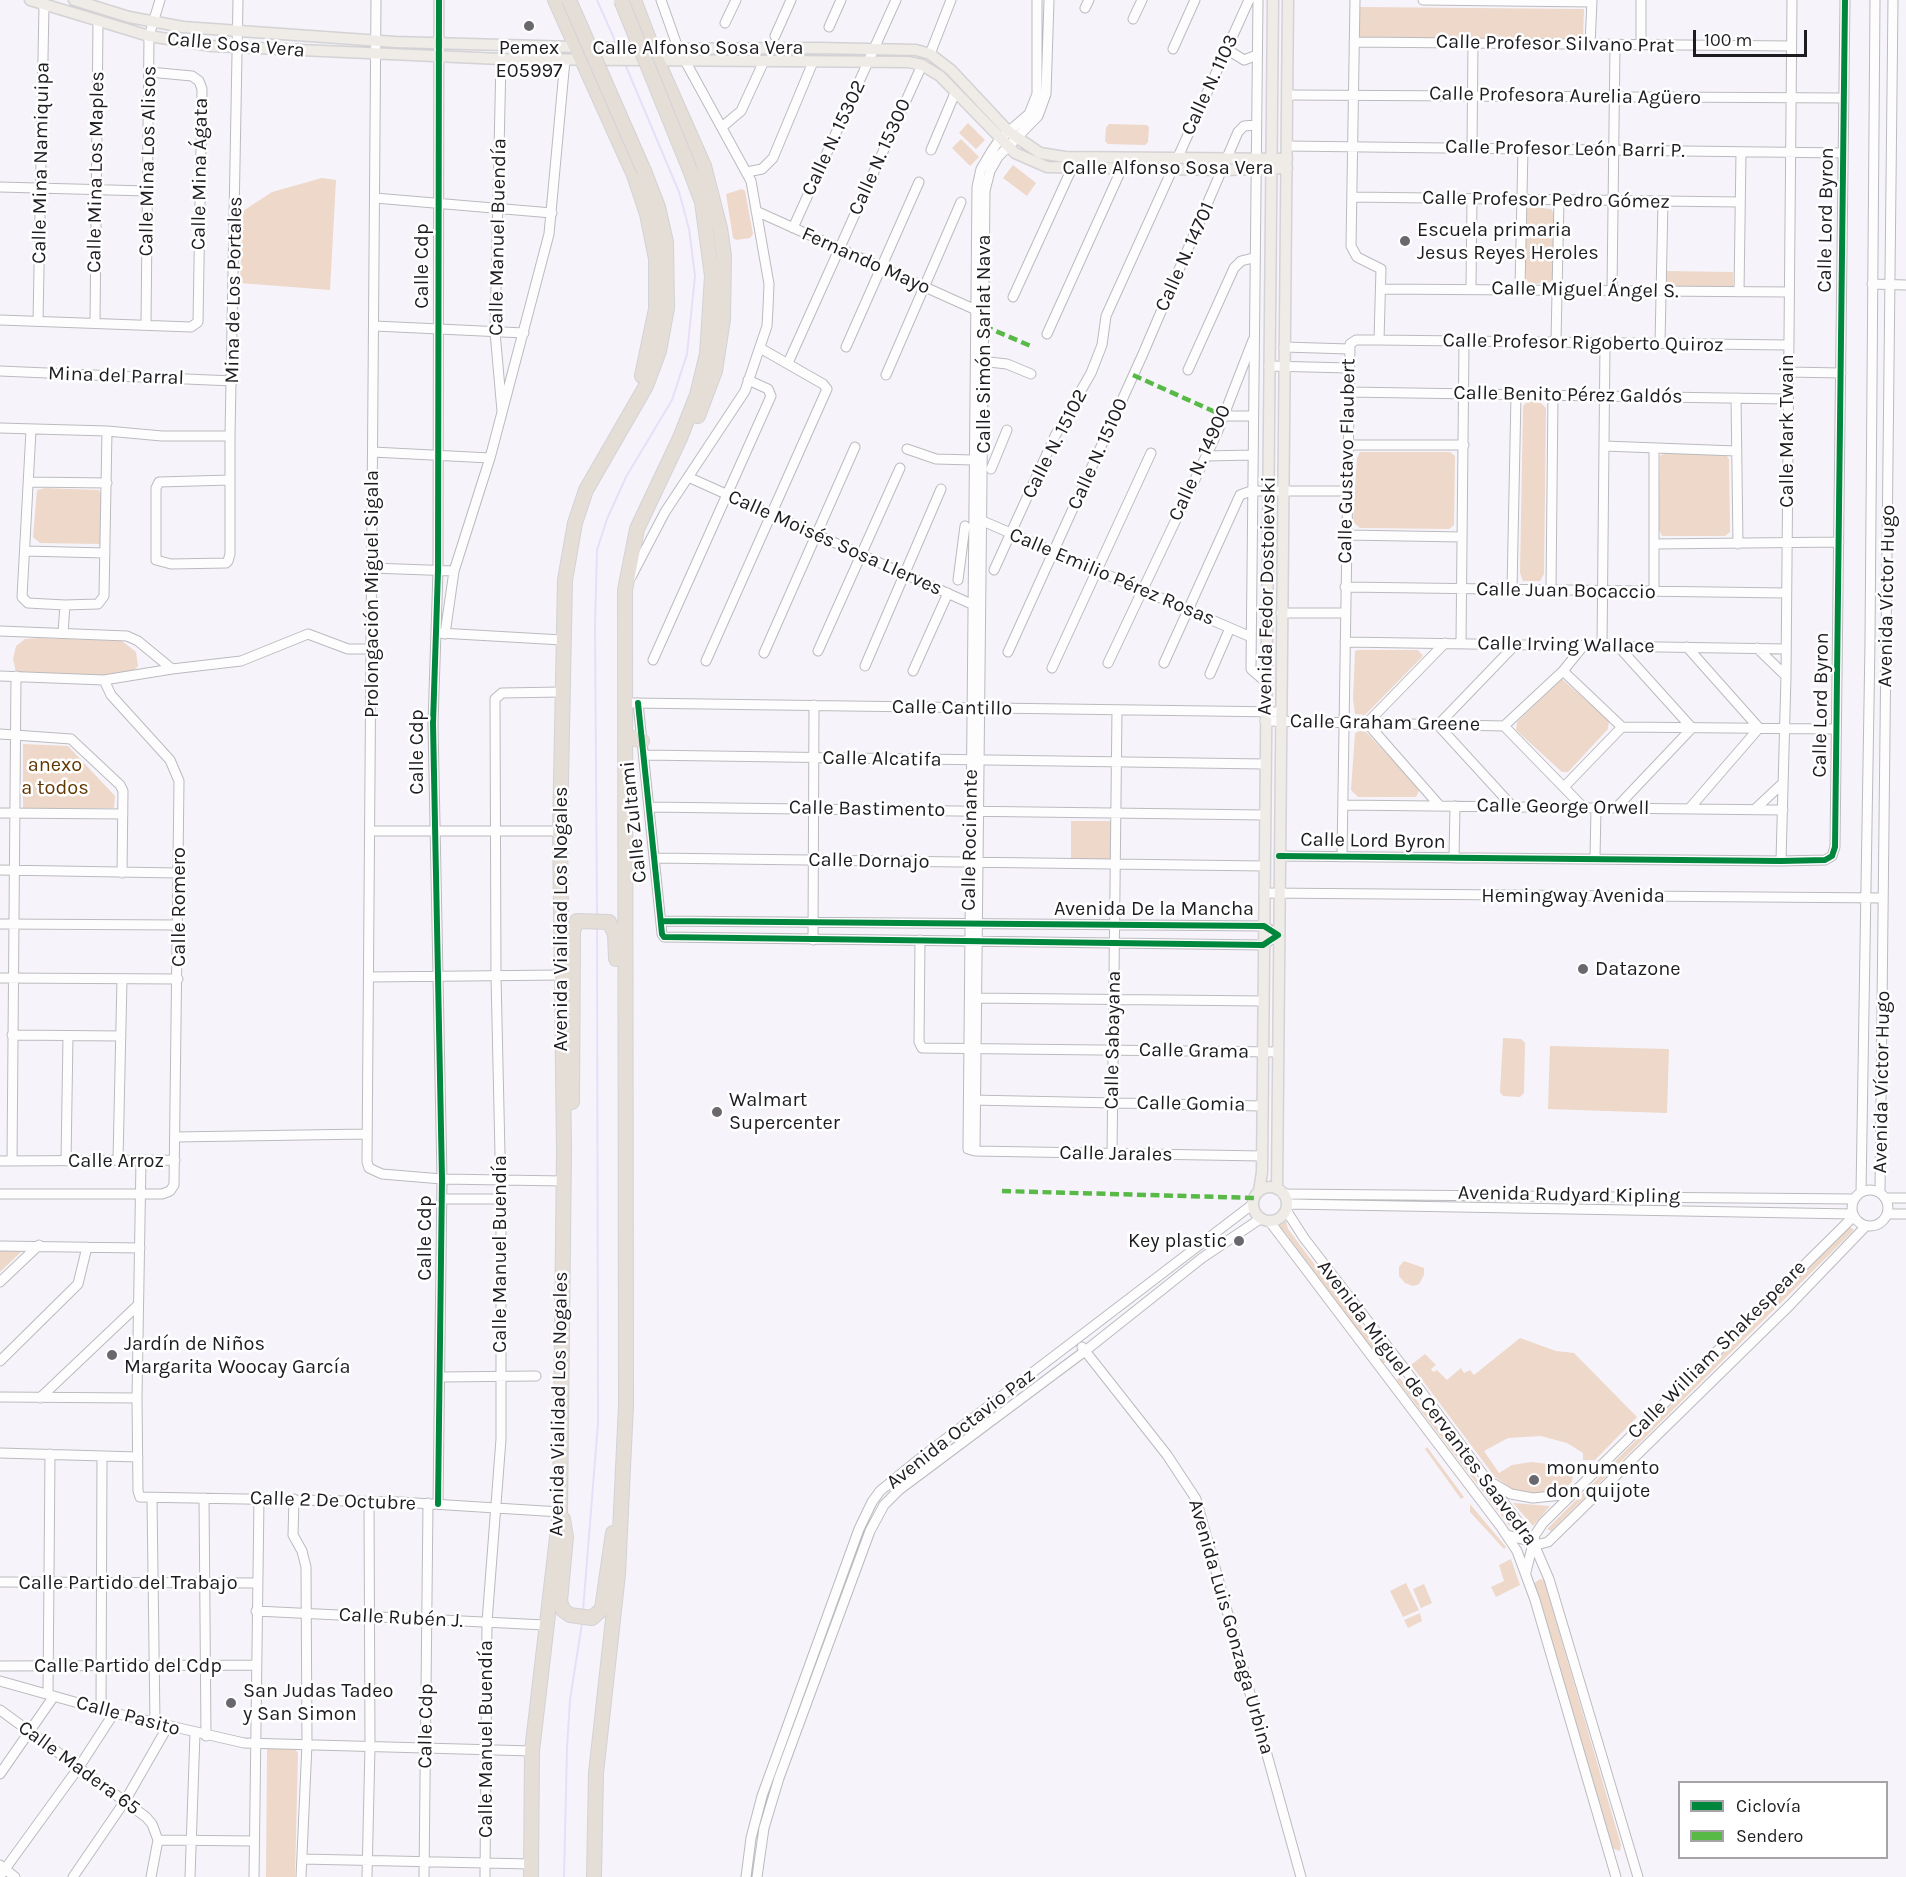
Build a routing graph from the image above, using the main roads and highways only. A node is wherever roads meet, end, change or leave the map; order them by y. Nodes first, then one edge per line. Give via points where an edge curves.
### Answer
1 (30, 0) edge
2 (74, 0) edge
3 (555, 0) edge
4 (569, 0) edge
5 (621, 0) edge
6 (634, 0) edge
7 (1273, 0) edge
8 (1288, 0) edge
9 (101, 4) edge
10 (515, 46) junction
11 (575, 47) junction
12 (375, 54) joint
13 (652, 55) junction
14 (515, 59) junction
15 (582, 61) junction
16 (1009, 139) junction
17 (1287, 163) junction
18 (1256, 164) junction
19 (1271, 164) junction
20 (637, 402) junction
21 (680, 438) junction
22 (625, 741) junction
23 (642, 741) road end
24 (626, 1140) junction
25 (564, 1150) junction
26 (1259, 1191) junction
27 (1283, 1199) junction
28 (624, 1499) junction
29 (560, 1512) junction
30 (531, 1870) edge
31 (594, 1877) edge

1 - 12 main road, Calle Sosa Vera via 149,36 237,47
2 - 9 main road, Calle Alfonso Sosa Vera
3 - 11 highway
4 - 20 highway, Avenida Vialidad Los Nogales, bridge via 644,171 666,242 667,308 659,351
5 - 21 highway, bridge via 702,202 709,243 712,313 705,364
6 - 13 highway
7 - 19 main road, Avenida Fedor Dostoievski
8 - 17 main road, Avenida Fedor Dostoievski
9 - 10 main road, Calle Alfonso Sosa Vera via 153,22 376,40
10 - 11 main road, Calle Alfonso Sosa Vera
10 - 14 main road
11 - 13 main road, Calle Alfonso Sosa Vera, bridge
11 - 15 highway
12 - 14 main road, Calle Alfonso Sosa Vera
13 - 15 main road, Calle Alfonso Sosa Vera, bridge
13 - 16 main road, Calle Alfonso Sosa Vera via 922,65 940,76
13 - 16 main road, Calle Alfonso Sosa Vera via 678,48 875,49 930,54 951,69
13 - 21 highway via 704,166 724,256 723,320 715,371 692,428
14 - 15 main road, Calle Alfonso Sosa Vera
15 - 20 highway via 634,175 656,259 656,309
16 - 18 main road, Calle Alfonso Sosa Vera via 1040,153 1065,157 1228,157
16 - 18 main road, Calle Alfonso Sosa Vera via 1032,162 1047,167 1223,170
17 - 19 main road, Calle Alfonso Sosa Vera
17 - 27 main road, Avenida Fedor Dostoievski via 1277,1052
18 - 19 main road, Calle Alfonso Sosa Vera
19 - 26 main road, Avenida Fedor Dostoievski
20 - 25 highway, Avenida Vialidad Los Nogales via 596,469 575,523 565,580 560,831
21 - 22 highway via 636,529 625,590 631,703
22 - 23 highway
22 - 24 highway
24 - 25 highway via 619,1090 614,928 606,920 579,920 573,931 572,1097
24 - 28 highway
25 - 29 highway, Avenida Vialidad Los Nogales
26 - 27 main road via 1268,1187
26 - 27 main road via 1252,1204 1265,1220 1280,1219
28 - 29 highway via 611,1544 602,1609 592,1618 566,1614 560,1601 566,1527
28 - 31 highway via 597,1762
29 - 30 highway, Avenida Vialidad Los Nogales via 532,1751

